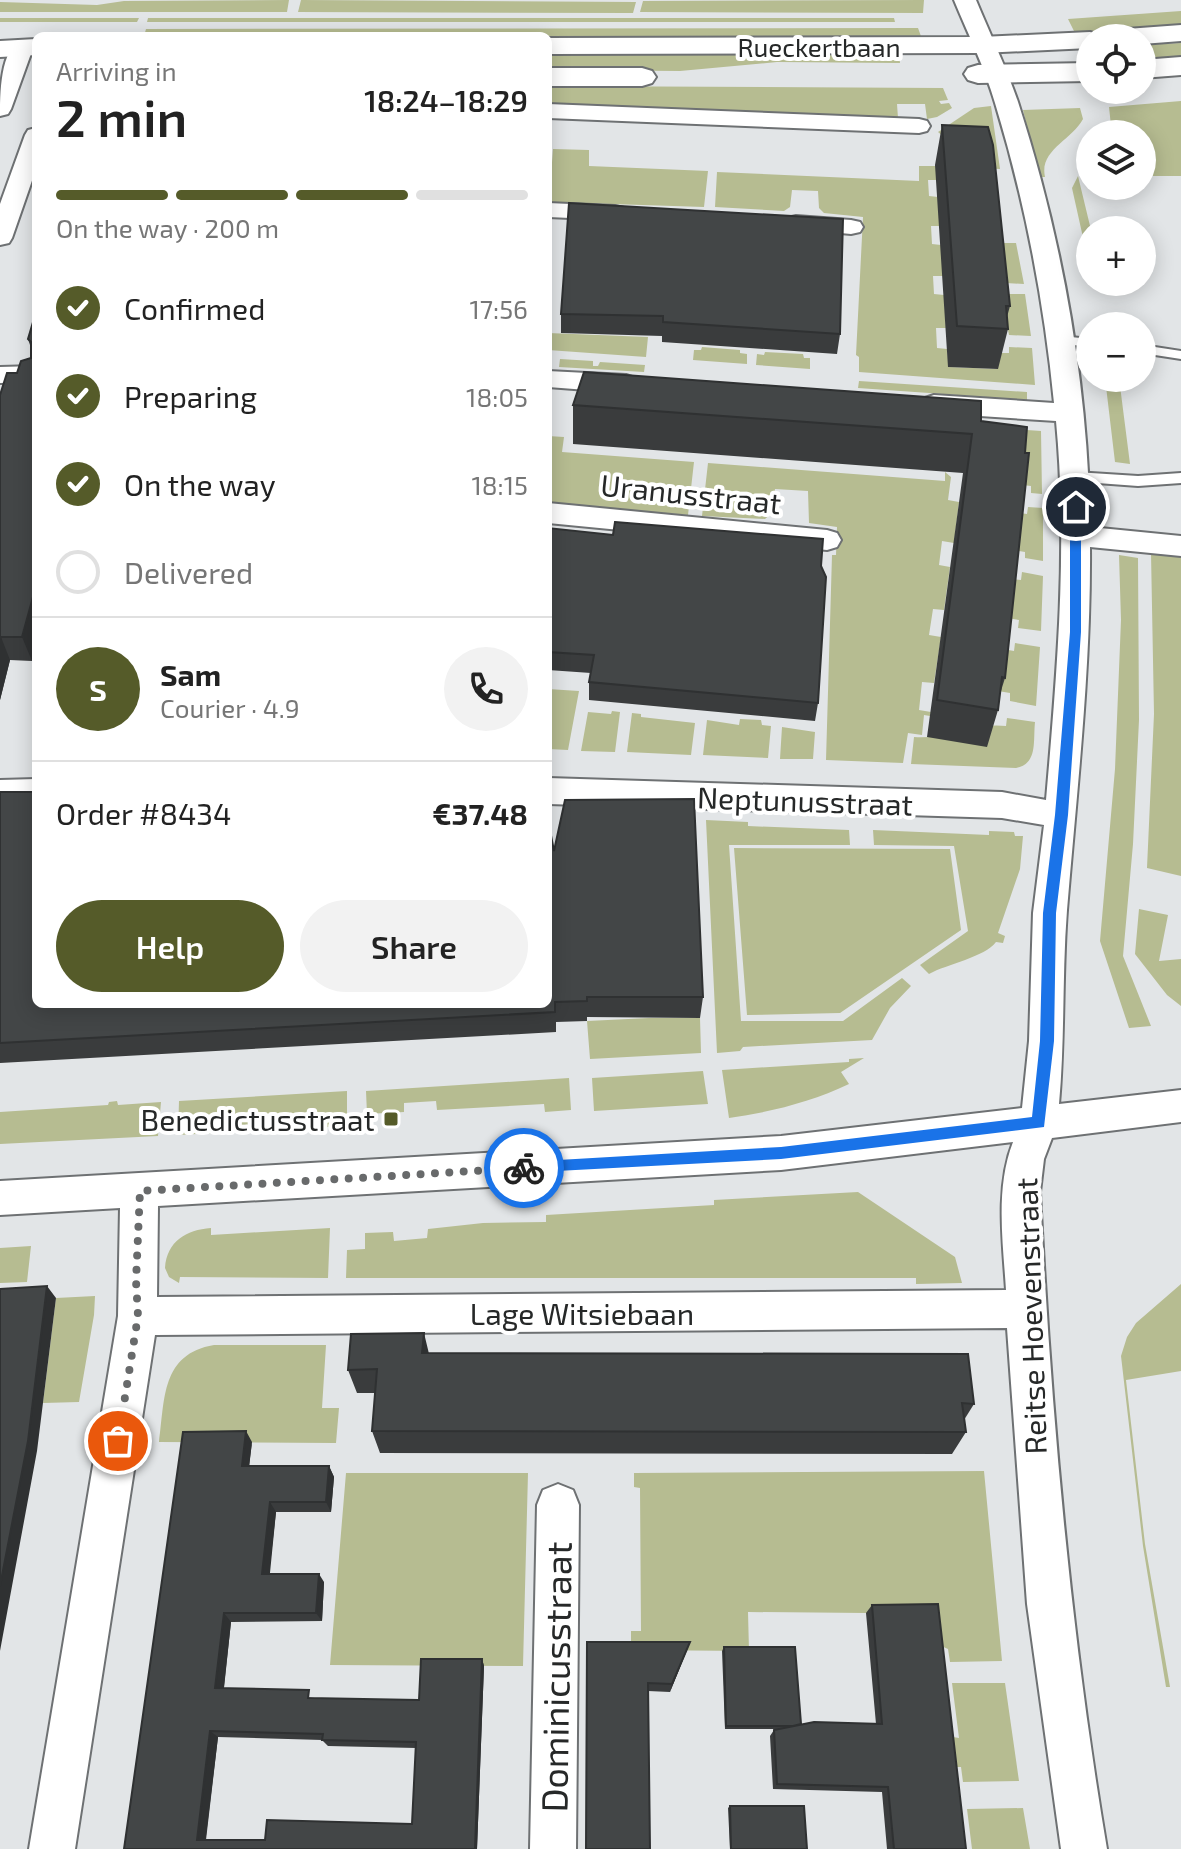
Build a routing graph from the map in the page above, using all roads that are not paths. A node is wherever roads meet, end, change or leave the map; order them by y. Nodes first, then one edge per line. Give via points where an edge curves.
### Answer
1 (965, 0) edge
2 (1181, 33) edge
3 (1156, 35) edge
4 (1076, 41) edge
5 (981, 45) junction
6 (552, 46) edge
7 (19, 48) edge
8 (1181, 66) edge
9 (1156, 68) edge
10 (1076, 72) edge
11 (993, 74) junction
12 (955, 75) dead end
13 (16, 77) edge
14 (552, 77) edge
15 (670, 77) dead end
16 (0, 109) edge
17 (552, 111) edge
18 (919, 126) dead end
19 (32, 146) edge
20 (552, 210) edge
21 (634, 215) edge
22 (773, 222) edge
23 (851, 227) dead end
24 (0, 238) edge
25 (1076, 342) edge
26 (1156, 351) edge
27 (1181, 355) edge
28 (32, 374) edge
29 (0, 375) edge
30 (552, 379) edge
31 (655, 386) edge
32 (915, 403) edge
33 (1070, 413) junction
34 (1075, 477) junction
35 (1181, 478) edge
36 (552, 513) edge
37 (1077, 536) junction
38 (827, 540) dead end
39 (1181, 546) edge
40 (552, 791) edge
41 (32, 792) edge
42 (0, 793) edge
43 (1061, 815) junction
44 (1181, 1106) edge
45 (1039, 1123) junction
46 (140, 1191) junction
47 (0, 1198) edge
48 (1025, 1307) junction
49 (138, 1316) junction
50 (558, 1505) dead end
51 (52, 1849) edge
52 (553, 1849) edge
53 (1084, 1849) edge

1 - 5 street, Reitse Hoevenstraat
2 - 3 main road
4 - 5 main road, Rueckertbaan
5 - 6 main road, Rueckertbaan
5 - 11 street, Reitse Hoevenstraat
7 - 13 street
8 - 9 main road
10 - 11 main road
11 - 12 main road
11 - 25 street, Reitse Hoevenstraat via 1006,100
13 - 16 street
14 - 15 main road
17 - 18 street
19 - 24 street
20 - 21 street
22 - 23 street
25 - 33 street, Reitse Hoevenstraat
26 - 27 lane
28 - 29 street
30 - 31 street
32 - 33 street
33 - 34 street, Reitse Hoevenstraat
34 - 35 lane
34 - 37 street, Reitse Hoevenstraat
36 - 38 street, Uranusstraat
37 - 39 street
37 - 43 street, Reitse Hoevenstraat via 1076,632
40 - 43 street, Neptunusstraat via 1002,805
41 - 42 street
43 - 45 street, Reitse Hoevenstraat
44 - 45 street
45 - 46 street via 781,1153
45 - 48 street, Reitse Hoevenstraat via 1025,1159 1021,1192
46 - 47 street
46 - 49 street
48 - 49 street, Lage Witsiebaan
48 - 53 street, Reitse Hoevenstraat via 1049,1595
49 - 51 street
50 - 52 street, Dominicusstraat

